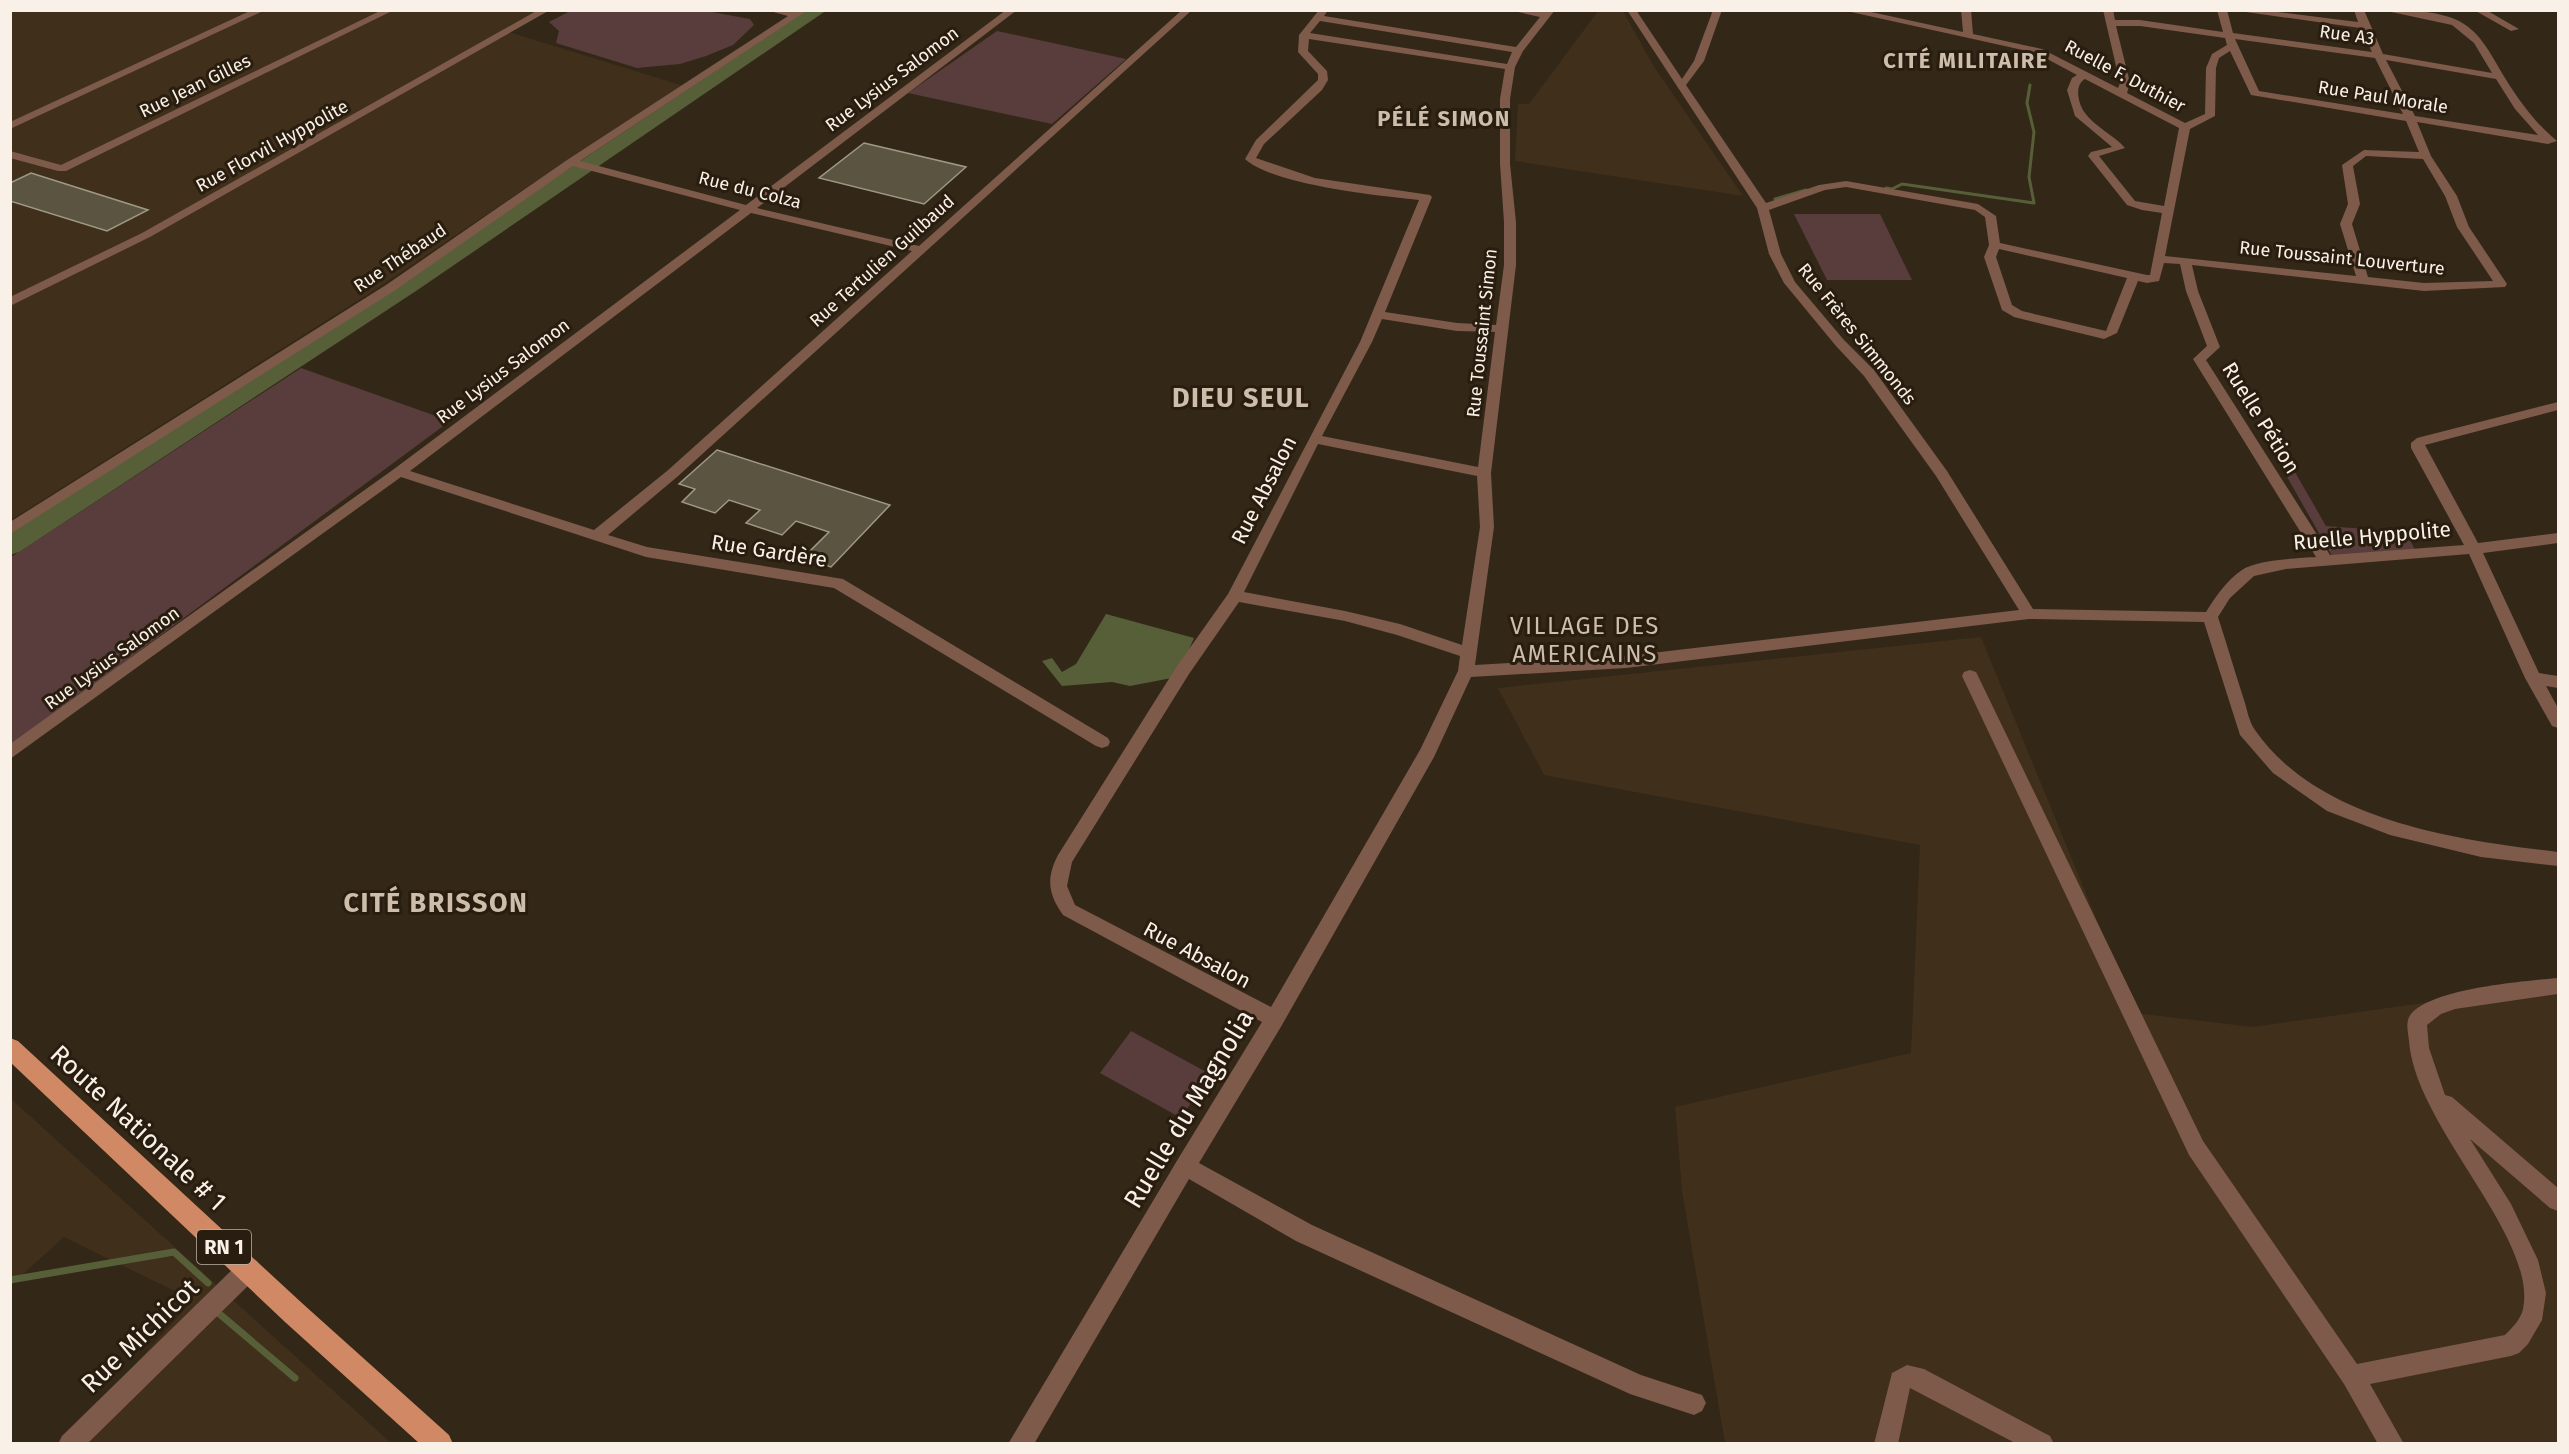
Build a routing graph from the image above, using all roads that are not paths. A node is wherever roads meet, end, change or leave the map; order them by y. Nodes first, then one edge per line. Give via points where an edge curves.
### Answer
1 (261, 10) edge
2 (390, 10) edge
3 (546, 10) edge
4 (770, 10) edge
5 (1013, 10) edge
6 (1188, 10) edge
7 (1513, 10) edge
8 (1631, 10) edge
9 (1718, 10) edge
10 (1846, 10) edge
11 (1966, 10) edge
12 (2108, 10) edge
13 (2137, 10) edge
14 (2222, 10) edge
15 (2236, 10) edge
16 (2359, 10) edge
17 (2386, 10) edge
18 (2478, 10) edge
19 (801, 13) edge
20 (1549, 13) edge
21 (1321, 14) edge
22 (2110, 23) junction
23 (2139, 23) junction
24 (2364, 26) junction
25 (2514, 29) dead end
26 (1304, 35) junction
27 (2227, 35) junction
28 (1968, 36) junction
29 (2232, 46) junction
30 (1518, 50) junction
31 (2379, 56) junction
32 (1510, 67) junction
33 (2086, 74) junction
34 (2499, 77) junction
35 (1680, 86) junction
36 (2122, 93) junction
37 (2410, 117) junction
38 (10, 126) edge
39 (2185, 127) junction
40 (2553, 141) edge
41 (10, 154) edge
42 (2426, 156) junction
43 (574, 163) junction
44 (1763, 208) junction
45 (748, 209) junction
46 (2168, 210) junction
47 (1995, 245) junction
48 (921, 250) junction
49 (2157, 259) junction
50 (2185, 262) junction
51 (2134, 276) junction
52 (2364, 282) junction
53 (10, 302) edge
54 (1380, 315) junction
55 (1501, 329) junction
56 (2559, 406) edge
57 (1314, 439) junction
58 (399, 472) junction
59 (1484, 473) junction
60 (10, 529) edge
61 (598, 535) junction
62 (2559, 538) edge
63 (2474, 549) junction
64 (2326, 561) junction
65 (1235, 596) junction
66 (2029, 614) junction
67 (2210, 617) junction
68 (1467, 662) junction
69 (1970, 676) dead end
70 (2533, 678) junction
71 (2559, 682) edge
72 (2559, 722) edge
73 (1102, 742) dead end
74 (10, 753) edge
75 (2559, 859) edge
76 (2559, 986) edge
77 (1275, 1019) junction
78 (10, 1048) edge
79 (2436, 1095) junction
80 (1185, 1166) junction
81 (2559, 1201) edge
82 (249, 1269) junction
83 (2352, 1376) junction
84 (1694, 1403) dead end
85 (70, 1443) edge
86 (440, 1443) edge
87 (1020, 1443) edge
88 (1886, 1443) edge
89 (2042, 1443) edge
90 (2392, 1443) edge

1 - 38 street
2 - 41 street, Rue Jean Gilles via 62,169
3 - 53 street, Rue Florvil Hyppolite via 147,235
4 - 19 street
5 - 45 street, Rue Lysius Salomon
6 - 48 street, Rue Tertulien Guilbaud
7 - 20 street
8 - 35 street, Rue Frères Simmonds
9 - 35 street via 1699,61
10 - 28 street, Ruelle F. Duthier
11 - 28 street
12 - 22 street
13 - 23 street
14 - 27 street
15 - 24 street
16 - 24 street, Rue Toussaint Louverture
17 - 34 street via 2454,21 2475,35
18 - 25 street
19 - 43 street, Rue Thébaud
20 - 30 street, Rue Toussaint Simon
21 - 26 street
21 - 30 street
22 - 23 street, Rue A3
22 - 36 street via 2125,83
23 - 27 street, Rue A3
24 - 31 street, Rue Toussaint Louverture
26 - 32 street
26 - 54 street, Rue Absalon via 1303,52 1323,73 1323,80 1260,142 1250,159 1314,181 1426,197
27 - 29 street
27 - 31 street, Rue A3
28 - 33 street, Ruelle F. Duthier via 2039,51
29 - 37 street, Rue Paul Morale via 2255,93
29 - 39 street via 2214,56 2210,116
30 - 32 street, Rue Toussaint Simon
31 - 34 street, Rue A3
31 - 37 street, Rue Toussaint Louverture
32 - 55 street, Rue Toussaint Simon via 1505,99 1510,265
33 - 36 street, Ruelle F. Duthier
33 - 46 street via 2076,80 2072,90 2079,114 2120,148 2093,156 2131,203
34 - 40 street via 2519,107
35 - 44 street, Rue Frères Simmonds
36 - 39 street, Ruelle F. Duthier
37 - 40 street, Rue Paul Morale
37 - 42 street, Rue Toussaint Louverture
39 - 46 street, Ruelle F. Duthier
42 - 52 street via 2364,153 2347,165 2354,204 2346,224
42 - 52 street, Rue Toussaint Louverture via 2451,196 2463,227 2500,284 2424,287
43 - 45 street, Rue du Colza
43 - 60 street, Rue Thébaud via 390,288
44 - 47 street via 1823,187 1846,184 1971,204 1990,216
44 - 66 street, Rue Frères Simmonds via 1775,254 1790,282 1869,373 1942,474
45 - 48 street, Rue du Colza
45 - 58 street, Rue Lysius Salomon
46 - 49 street, Ruelle F. Duthier
47 - 51 street
47 - 51 street via 1990,257 2006,307 2018,314 2104,335 2111,333
48 - 61 street, Rue Tertulien Guilbaud via 672,474
49 - 50 street, Rue Toussaint Louverture
49 - 51 street, Ruelle F. Duthier via 2156,278
50 - 52 street, Rue Toussaint Louverture
50 - 64 street, Ruelle Pétion via 2214,347 2199,359
54 - 55 street via 1457,327
54 - 57 street, Rue Absalon
55 - 59 street, Rue Toussaint Simon
56 - 63 street via 2418,443
57 - 59 street
57 - 65 street, Rue Absalon
58 - 61 street, Rue Gardère
58 - 74 street, Rue Lysius Salomon
59 - 68 street, Rue Toussaint Simon via 1487,527
61 - 73 street, Rue Gardère via 646,552 838,583
62 - 63 street, Ruelle Hyppolite
63 - 64 street, Ruelle Hyppolite
63 - 70 street
64 - 67 street, Ruelle Hyppolite via 2249,572 2225,594
65 - 68 street via 1400,630
65 - 77 street, Rue Absalon via 1183,670 1064,860 1057,878 1058,895 1069,910
66 - 67 street
66 - 68 street via 1626,662
67 - 75 street via 2246,731 2279,768 2315,794 2333,806 2390,828 2481,850
68 - 77 street, Ruelle du Magnolia via 1428,752
69 - 83 street via 2196,1148
70 - 71 street
70 - 72 street
76 - 79 street via 2454,1001 2424,1014 2417,1021 2417,1043
77 - 80 street, Ruelle du Magnolia
78 - 82 main road, Route Nationale # 1 / RN 1
79 - 81 street
79 - 83 street via 2525,1253 2533,1277 2535,1302 2530,1320 2511,1345
80 - 84 street via 1304,1233 1638,1386
80 - 87 street, Ruelle du Magnolia
82 - 85 street, Rue Michicot
82 - 86 main road, Route Nationale # 1 / RN 1
83 - 90 street
88 - 89 street via 1900,1381 1907,1376 1916,1377

